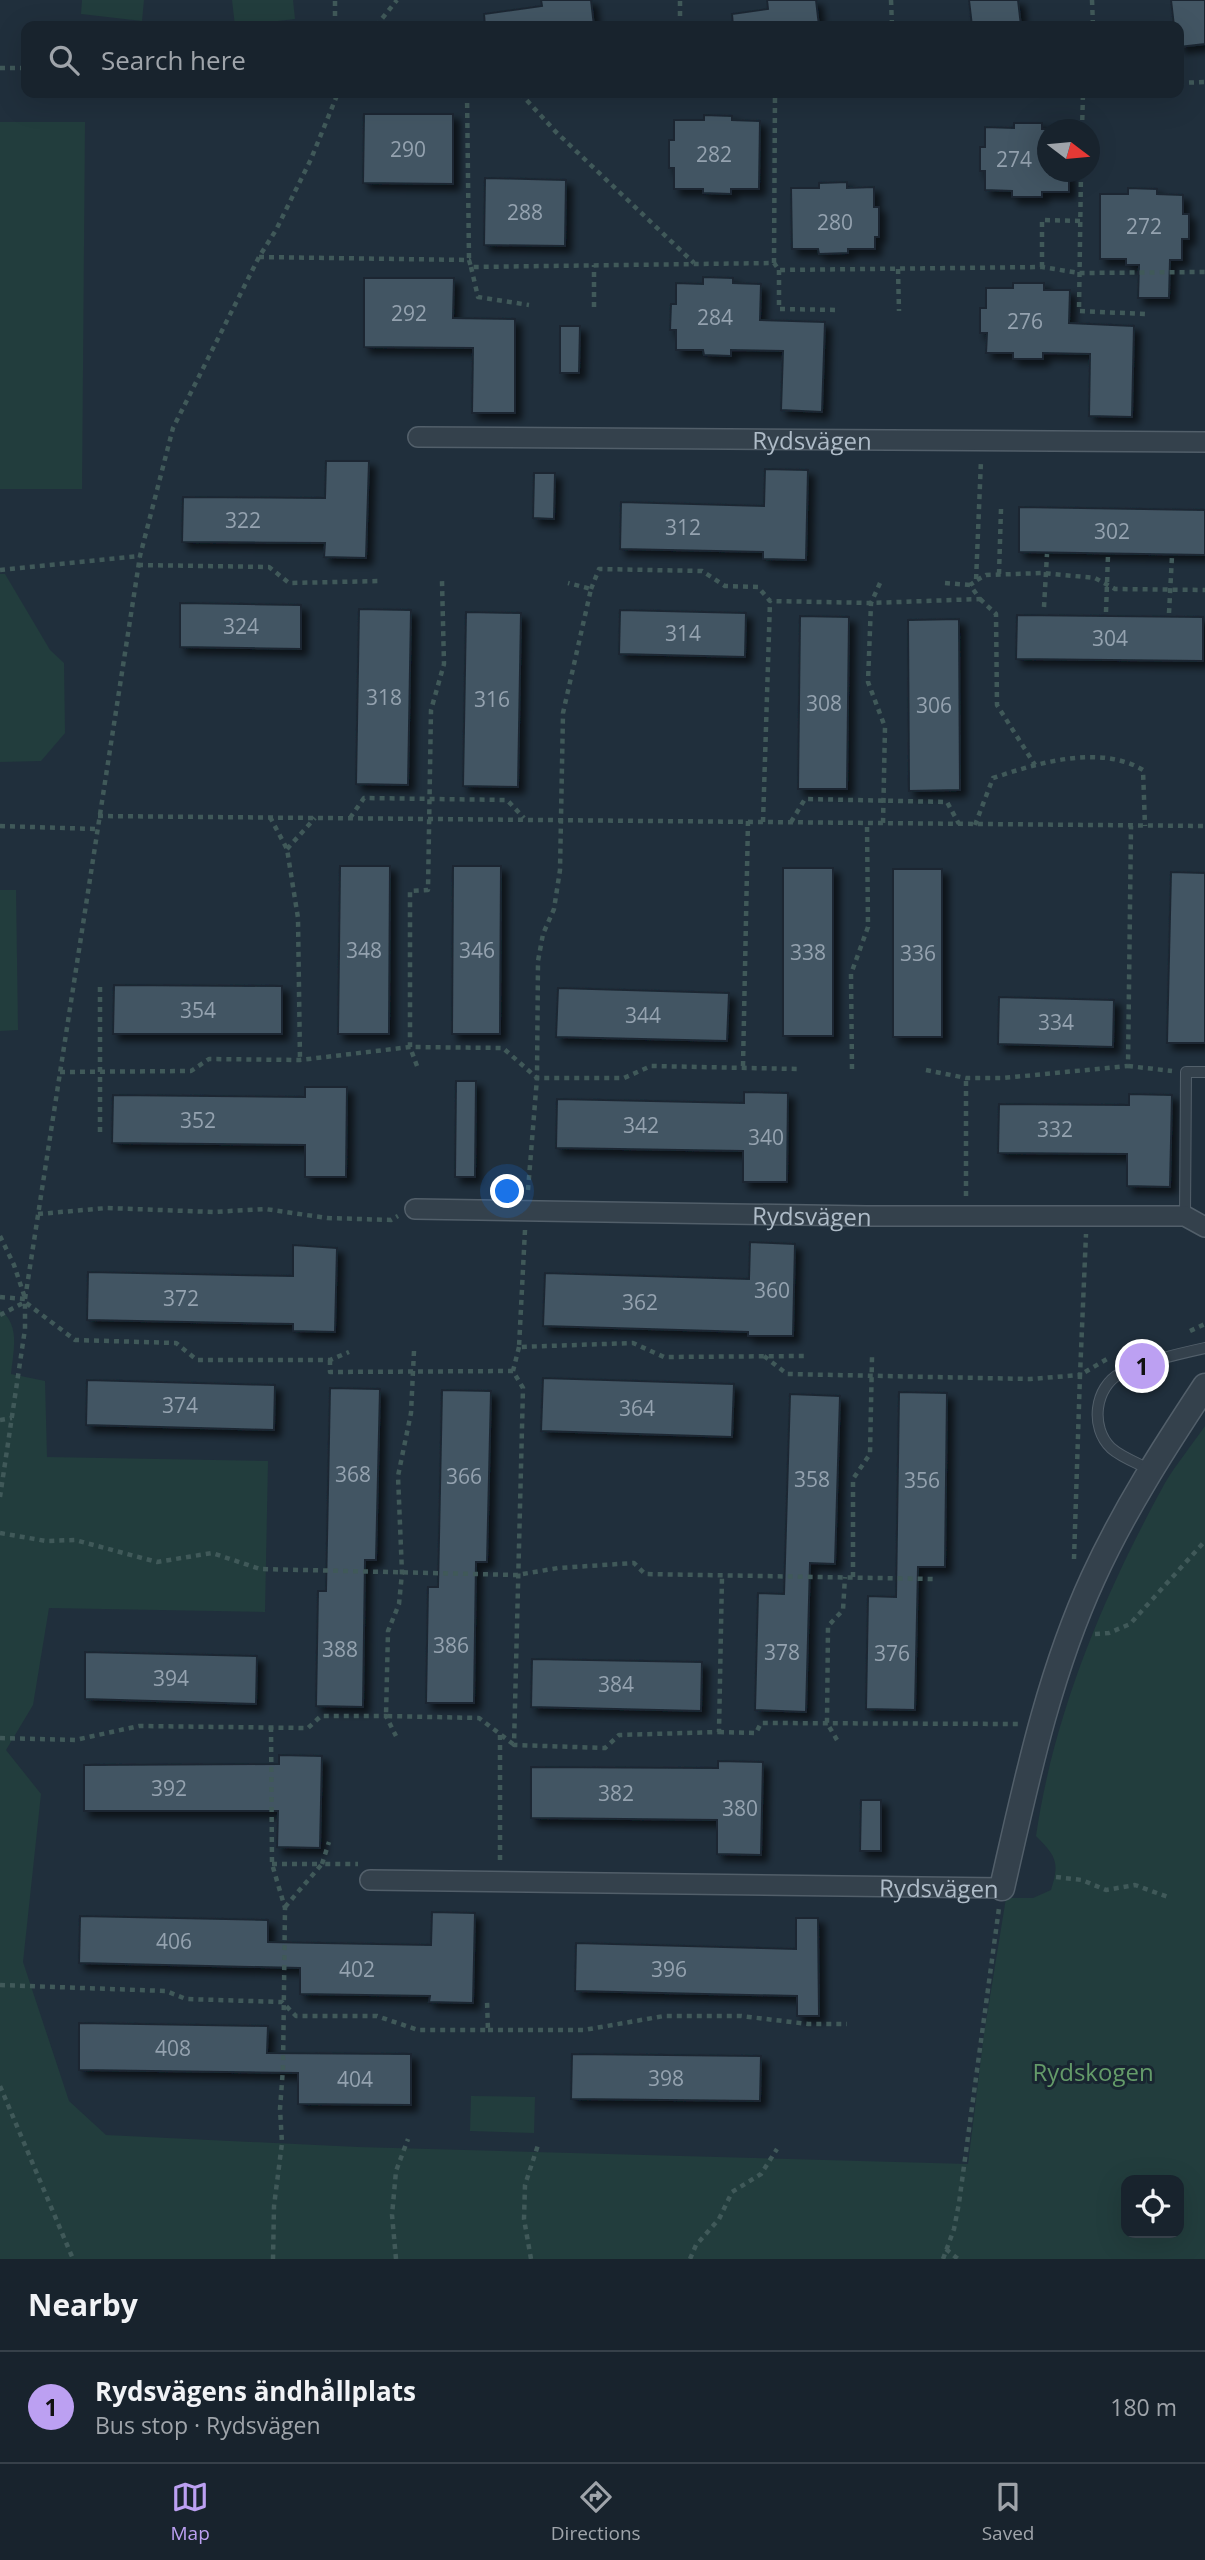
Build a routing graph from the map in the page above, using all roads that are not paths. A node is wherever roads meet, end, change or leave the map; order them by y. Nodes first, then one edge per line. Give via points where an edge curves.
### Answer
1 (418, 437) dead end
2 (1205, 442) edge
3 (1205, 1072) edge
4 (415, 1209) road end
5 (1185, 1216) junction
6 (1205, 1227) edge
7 (1205, 1348) edge
8 (1205, 1386) edge
9 (1150, 1470) junction
10 (370, 1880) road end
11 (1002, 1888) joint

1 - 2 street, Rydsvägen
3 - 5 lane via 1186,1072
4 - 5 street, Rydsvägen
5 - 6 street, Rydsvägen
7 - 9 lane via 1120,1374 1103,1390 1098,1419 1104,1439 1113,1450
8 - 9 street, Rydsvägen
9 - 11 street, Rydsvägen via 1092,1580 1065,1648 1039,1732
10 - 11 street, Rydsvägen

